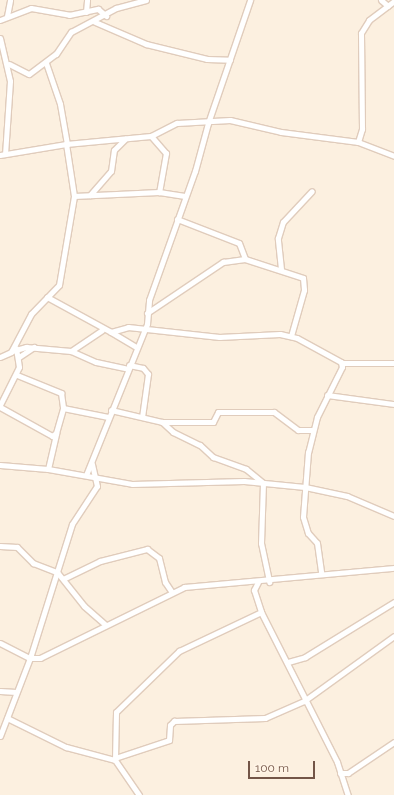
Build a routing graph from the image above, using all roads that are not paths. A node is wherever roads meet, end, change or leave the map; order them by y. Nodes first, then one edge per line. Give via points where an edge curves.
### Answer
1 (10, 0) edge
2 (87, 0) edge
3 (146, 0) edge
4 (250, 0) edge
5 (381, 0) edge
6 (394, 1) edge
7 (388, 6) junction
8 (86, 12) junction
9 (7, 16) junction
10 (106, 16) junction
11 (0, 20) edge
12 (95, 22) junction
13 (0, 38) edge
14 (230, 60) junction
15 (46, 63) junction
16 (9, 64) junction
17 (208, 123) junction
18 (151, 136) junction
19 (127, 138) junction
20 (358, 142) junction
21 (66, 144) junction
22 (3, 155) edge
23 (394, 156) edge
24 (312, 191) dead end
25 (159, 192) junction
26 (90, 195) junction
27 (74, 196) junction
28 (185, 196) junction
29 (177, 219) junction
30 (245, 259) junction
31 (281, 269) junction
32 (47, 297) junction
33 (147, 313) junction
34 (144, 329) junction
35 (102, 330) junction
36 (111, 332) junction
37 (291, 336) junction
38 (34, 347) junction
39 (136, 348) junction
40 (13, 350) junction
41 (71, 351) junction
42 (0, 356) edge
43 (19, 357) junction
44 (394, 363) edge
45 (343, 364) junction
46 (128, 367) junction
47 (17, 375) junction
48 (327, 395) junction
49 (394, 404) edge
50 (0, 406) edge
51 (63, 408) junction
52 (111, 410) junction
53 (142, 416) junction
54 (108, 417) junction
55 (162, 422) junction
56 (312, 430) junction
57 (54, 436) junction
58 (0, 464) edge
59 (92, 464) junction
60 (48, 469) junction
61 (86, 475) junction
62 (94, 477) junction
63 (263, 483) junction
64 (305, 487) junction
65 (394, 516) edge
66 (0, 546) edge
67 (394, 568) edge
68 (57, 572) junction
69 (321, 573) junction
70 (64, 578) junction
71 (258, 582) junction
72 (269, 582) junction
73 (171, 591) junction
74 (394, 602) edge
75 (261, 612) junction
76 (106, 625) junction
77 (394, 636) edge
78 (0, 642) edge
79 (30, 658) junction
80 (288, 662) junction
81 (0, 691) edge
82 (16, 692) junction
83 (304, 701) junction
84 (8, 718) junction
85 (0, 736) edge
86 (394, 742) edge
87 (115, 759) junction
88 (340, 773) junction
89 (139, 795) edge
90 (348, 795) edge

1 - 9 street
2 - 8 street
3 - 10 street via 116,8
4 - 14 street
5 - 7 street
6 - 7 street
7 - 20 street via 365,24 359,40 362,129
8 - 9 street via 69,15 30,8
8 - 10 street via 98,9
9 - 11 street
10 - 12 street
12 - 14 street via 146,44 207,59
12 - 15 street via 71,32
13 - 16 street
14 - 17 street
15 - 16 street via 26,74
15 - 21 street via 60,104
16 - 22 street via 11,110
17 - 18 street via 177,123
17 - 20 street via 238,120 281,132
17 - 28 street
18 - 19 street
18 - 25 street via 166,152
19 - 21 street
19 - 26 street via 118,144 110,171
20 - 23 street
21 - 22 street
21 - 27 street
24 - 31 street via 283,222 278,238
25 - 26 street
25 - 28 street
26 - 27 street
27 - 32 street via 59,285
28 - 29 street
29 - 30 street via 239,243
29 - 33 street
30 - 31 street
30 - 33 street via 223,262
31 - 37 street via 303,278 305,283
32 - 35 street
32 - 40 street via 28,319
33 - 34 street
34 - 36 street via 123,328
34 - 37 street via 219,337
34 - 39 street
35 - 36 street
35 - 41 street
36 - 39 street
37 - 45 street
38 - 40 street
38 - 41 street
38 - 43 street
39 - 46 street
40 - 42 street
40 - 43 street
41 - 46 street via 96,362
43 - 47 street
44 - 45 street
45 - 48 street
46 - 52 street
46 - 53 street via 143,368 148,374
47 - 50 street
47 - 51 street via 61,393
48 - 49 street
48 - 56 street
50 - 57 street
51 - 54 street
51 - 57 street
52 - 53 street
52 - 54 street
53 - 55 street
54 - 59 street
55 - 56 street via 213,422 218,412 274,412 298,430
55 - 63 street via 218,460 246,469
56 - 64 street
57 - 60 street
58 - 60 street
59 - 61 street
59 - 62 street
60 - 61 street
61 - 62 street
62 - 63 street via 137,484
62 - 68 street via 97,486 76,515
63 - 64 street
63 - 72 street via 261,543
64 - 65 street via 347,496
64 - 69 street via 303,517 308,533 317,543
66 - 68 street via 17,547 33,563
67 - 69 street
68 - 70 street
68 - 79 street
69 - 72 street
70 - 73 street via 100,561 147,549 159,558 165,582
70 - 76 street via 84,606
71 - 72 street
71 - 73 street via 200,585
71 - 75 street via 255,594
73 - 76 street
74 - 80 street via 305,657
75 - 80 street
75 - 87 street via 170,657 116,712
76 - 79 street via 49,655
77 - 83 street
78 - 79 street
79 - 82 street
80 - 83 street
81 - 82 street
82 - 84 street
83 - 87 street via 265,718 174,721 170,725 169,740
83 - 88 street
84 - 85 street
84 - 87 street via 66,747
86 - 88 street via 348,773
87 - 89 street
88 - 90 street

